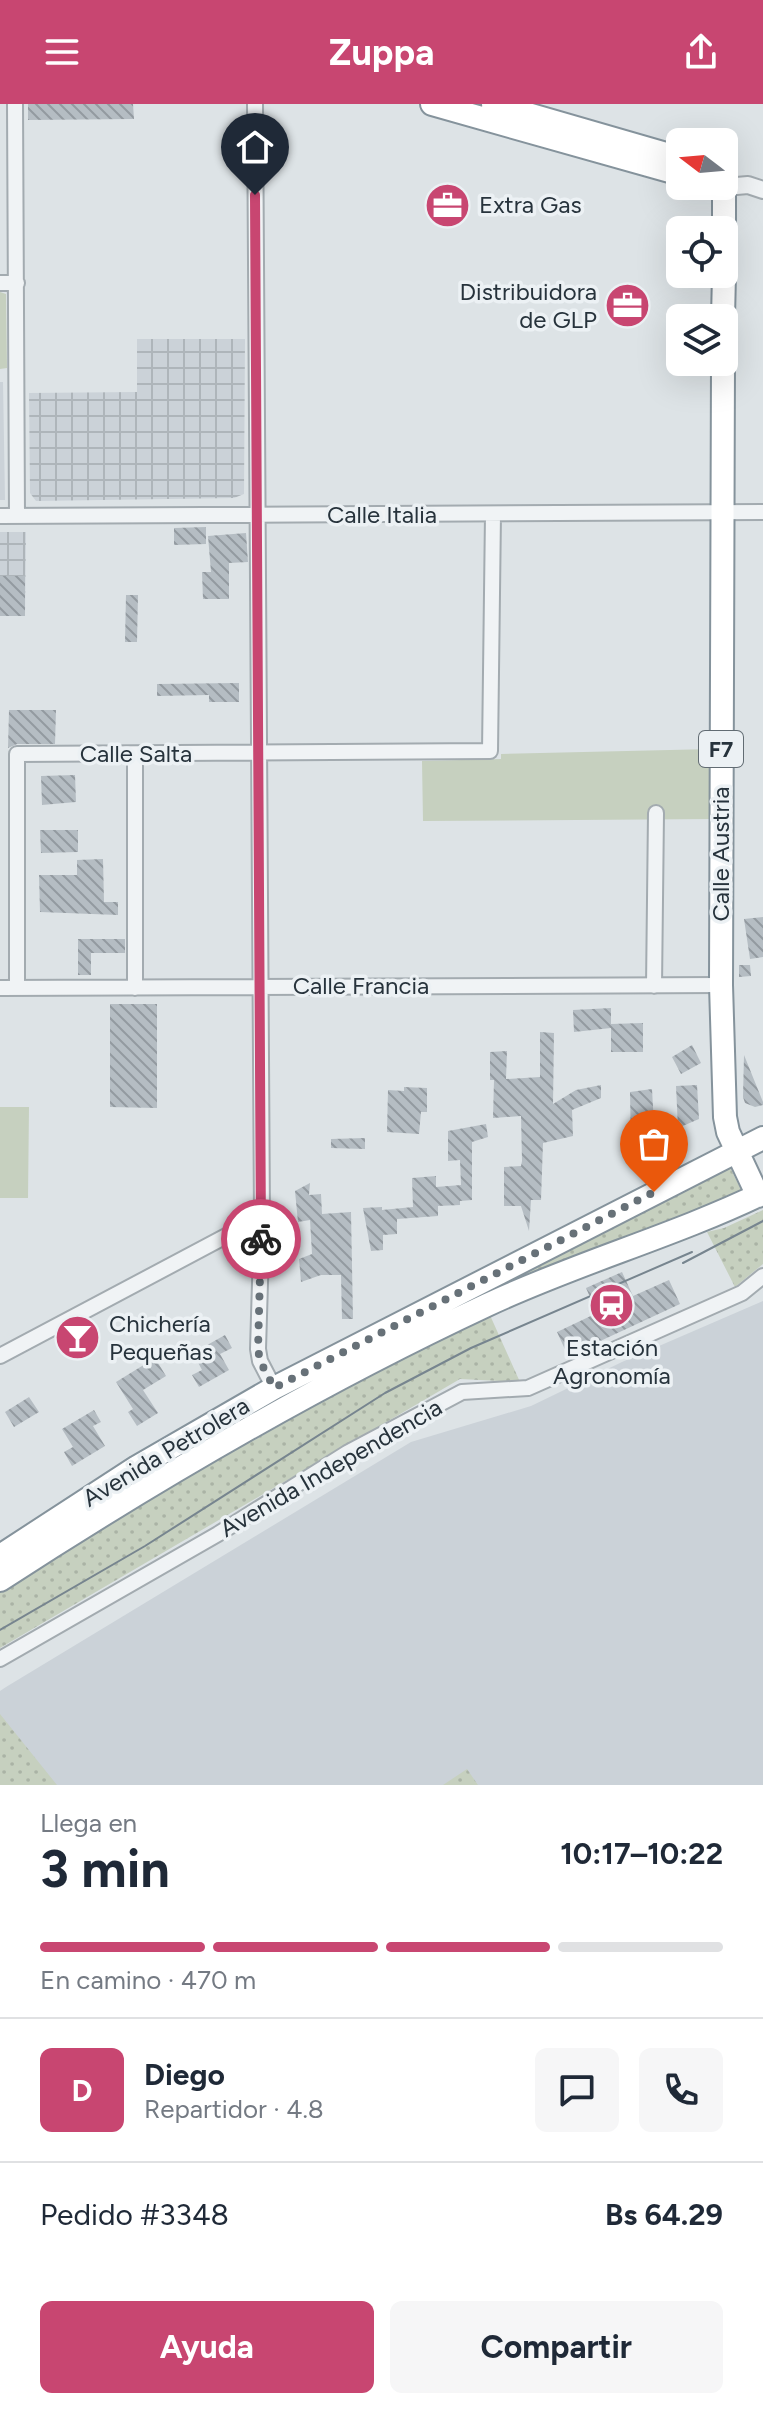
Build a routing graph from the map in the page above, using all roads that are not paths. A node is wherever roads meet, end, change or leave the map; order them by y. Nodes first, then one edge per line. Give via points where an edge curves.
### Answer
1 (15, 104) edge
2 (255, 104) edge
3 (493, 104) edge
4 (447, 106) edge
5 (666, 154) edge
6 (666, 170) edge
7 (0, 283) edge
8 (17, 283) junction
9 (17, 375) junction
10 (0, 376) edge
11 (723, 376) edge
12 (720, 512) junction
13 (763, 512) edge
14 (493, 514) junction
15 (257, 515) junction
16 (0, 516) edge
17 (17, 516) junction
18 (259, 752) junction
19 (135, 755) junction
20 (656, 813) dead end
21 (721, 985) junction
22 (261, 986) junction
23 (654, 986) junction
24 (0, 988) edge
25 (17, 988) junction
26 (135, 988) junction
27 (763, 1138) edge
28 (737, 1150) junction
29 (760, 1194) edge
30 (262, 1217) junction
31 (763, 1276) edge
32 (0, 1356) edge
33 (274, 1388) junction
34 (0, 1556) edge
35 (0, 1580) edge
36 (0, 1659) edge

1 - 8 street
2 - 15 street
3 - 5 highway
4 - 6 highway
7 - 8 street
8 - 9 street
9 - 10 street
9 - 17 street
11 - 12 highway, Calle Austria / F7
12 - 13 street, Calle Italia
12 - 14 street, Calle Italia
12 - 21 highway, Calle Austria / F7
14 - 15 street, Calle Italia
14 - 18 street, Calle Salta via 490,751
15 - 17 street, Calle Italia
15 - 18 street
16 - 17 street, Calle Italia
18 - 19 street, Calle Salta
18 - 22 street
19 - 25 street, Calle Salta via 17,754
19 - 26 street
20 - 23 street
21 - 23 street, Calle Francia
21 - 28 highway, Calle Austria / F7 via 725,1117
22 - 23 street, Calle Francia
22 - 26 street, Calle Francia
22 - 30 street
24 - 25 street, Calle Francia
25 - 26 street, Calle Francia
27 - 28 highway, Avenida Petrolera
28 - 29 highway, Calle Austria / F7
28 - 33 highway, Avenida Petrolera
29 - 35 highway, Avenida Petrolera / F7 via 490,1303 375,1359 206,1451
30 - 32 street
30 - 33 street via 258,1349
31 - 36 street, Avenida Independencia via 742,1293 528,1388 462,1392 347,1453
33 - 34 highway, Avenida Petrolera via 137,1467

